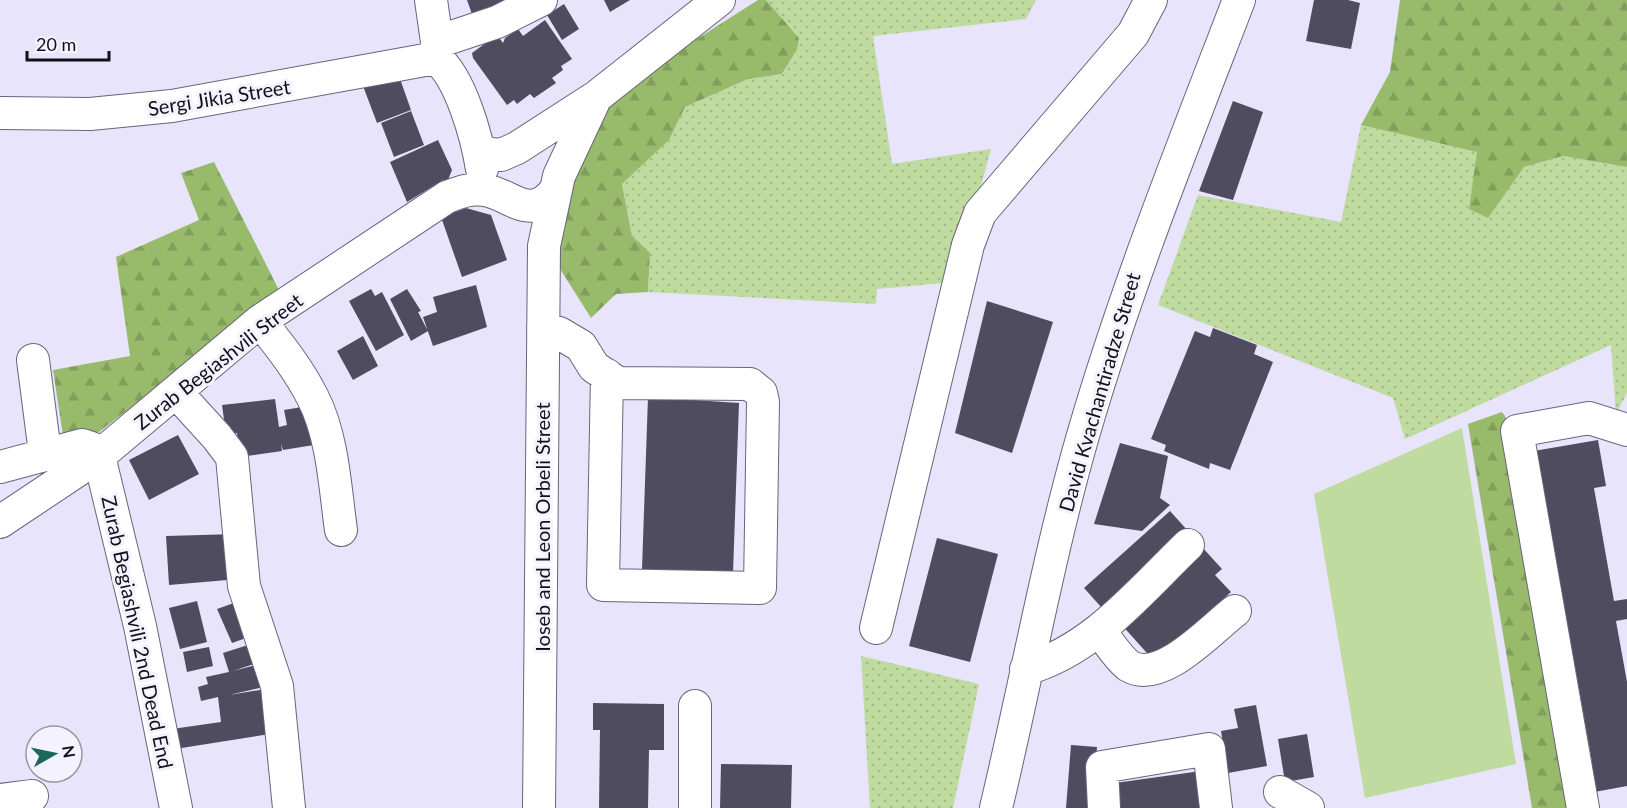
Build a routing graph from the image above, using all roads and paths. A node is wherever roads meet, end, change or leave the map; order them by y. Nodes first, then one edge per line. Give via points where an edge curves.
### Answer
1 (431, 0) edge
2 (541, 0) edge
3 (719, 0) edge
4 (1151, 0) edge
5 (1239, 0) edge
6 (437, 50) junction
7 (596, 97) junction
8 (0, 113) edge
9 (478, 149) junction
10 (514, 150) junction
11 (557, 184) junction
12 (500, 195) junction
13 (544, 246) junction
14 (260, 321) junction
15 (543, 328) junction
16 (33, 360) dead end
17 (607, 375) junction
18 (176, 392) junction
19 (1627, 430) edge
20 (45, 453) junction
21 (99, 456) junction
22 (0, 467) edge
23 (0, 522) edge
24 (341, 530) dead end
25 (1188, 545) dead end
26 (1235, 610) dead end
27 (876, 628) dead end
28 (1099, 630) junction
29 (1026, 669) junction
30 (695, 706) dead end
31 (1280, 792) dead end
32 (32, 796) dead end
33 (0, 800) edge
34 (998, 804) edge
35 (176, 808) edge
36 (289, 808) edge
37 (539, 808) edge
38 (694, 808) edge
39 (1104, 808) edge
40 (1216, 808) edge
41 (1308, 808) edge
42 (1583, 808) edge

1 - 6 street
2 - 6 street, Sergi Jikia Street
3 - 7 street
4 - 27 street via 1133,34 980,213 964,263
5 - 29 street, David Kvachantiradze Street via 1137,265 1084,433
6 - 8 street, Sergi Jikia Street via 172,106 90,114
6 - 9 street via 451,75
7 - 10 street
7 - 11 street, Ioseb and Leon Orbeli Street
9 - 10 street via 490,154
9 - 12 street via 480,181
10 - 11 street via 536,147 545,151 558,166
10 - 12 street via 502,163
11 - 12 street via 543,203 525,206
11 - 13 street, Ioseb and Leon Orbeli Street
12 - 13 street via 535,225
12 - 14 street, Zurab Begiashvili Street via 447,197
13 - 15 street, Ioseb and Leon Orbeli Street
14 - 18 street, Zurab Begiashvili Street
14 - 24 street via 314,399 329,452
15 - 17 street via 580,346 594,367
15 - 37 street, Ioseb and Leon Orbeli Street
16 - 20 street
17 - 17 street via 603,585 760,588 764,402 761,393 750,384 627,384
18 - 21 street, Zurab Begiashvili Street
18 - 36 street via 232,458 244,586 277,686
19 - 42 street via 1589,418 1517,431
20 - 21 street via 82,445
20 - 22 street
21 - 23 street, Zurab Begiashvili Street
21 - 35 street, Zurab Begiashvili 2nd Dead End via 140,626
25 - 28 street
26 - 28 street via 1164,668 1142,672 1127,664
28 - 29 street via 1071,651
29 - 34 street, David Kvachantiradze Street
30 - 38 street
31 - 41 street
32 - 33 street
39 - 40 street via 1102,767 1209,749

